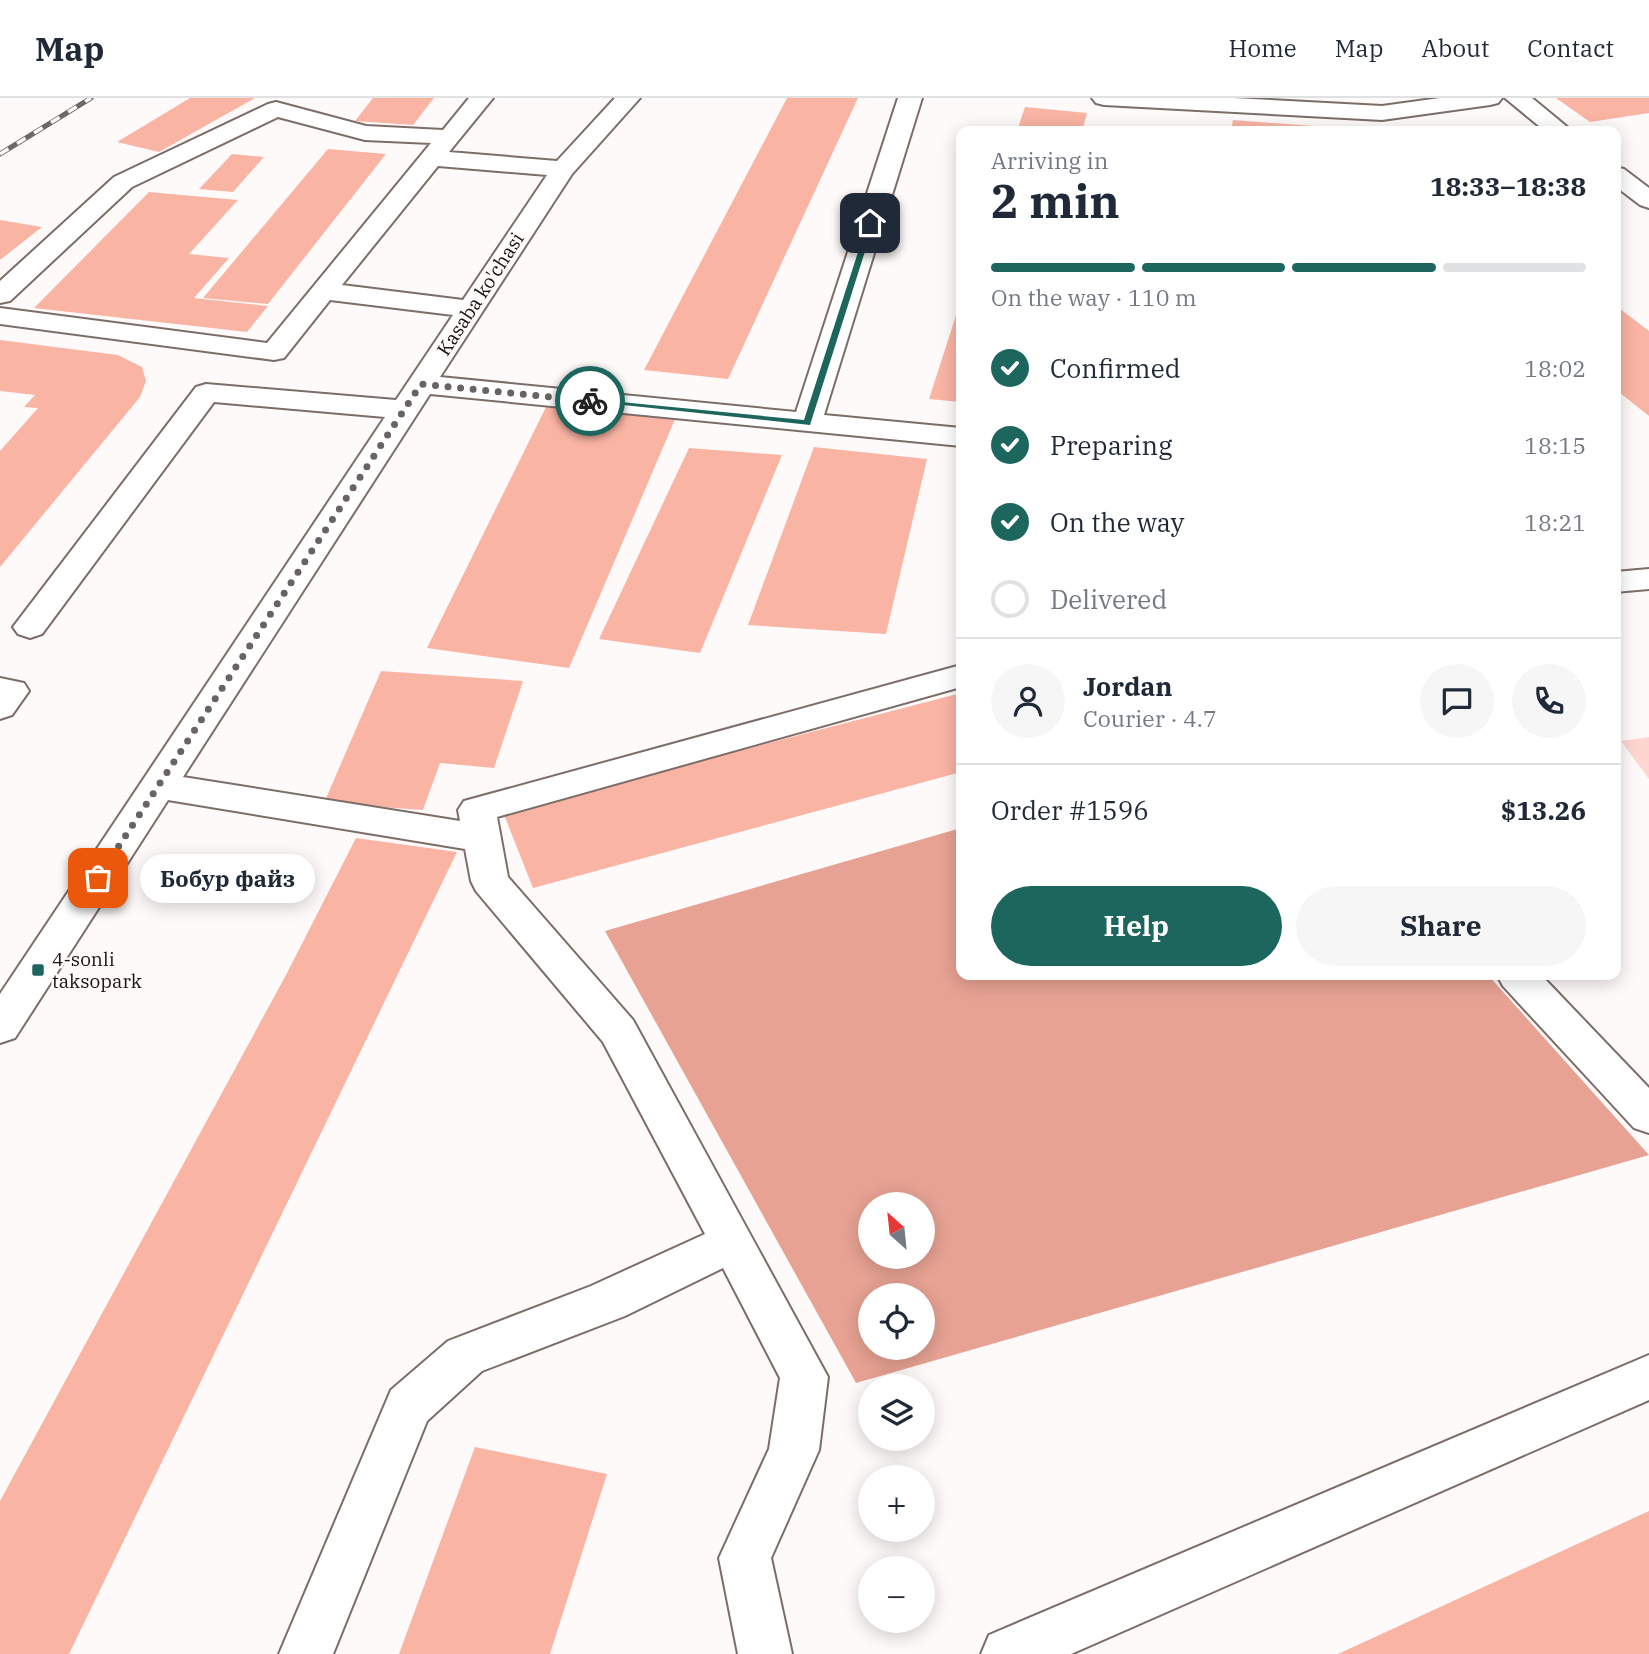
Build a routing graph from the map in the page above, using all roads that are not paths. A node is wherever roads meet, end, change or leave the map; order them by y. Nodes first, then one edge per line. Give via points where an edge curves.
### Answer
1 (481, 98) edge
2 (628, 98) edge
3 (910, 98) edge
4 (1104, 98) edge
5 (1490, 98) edge
6 (1517, 98) edge
7 (1400, 104) edge
8 (1553, 126) edge
9 (449, 137) junction
10 (432, 158) junction
11 (563, 169) junction
12 (1621, 179) edge
13 (1649, 200) edge
14 (321, 291) junction
15 (0, 295) edge
16 (470, 309) junction
17 (0, 316) edge
18 (413, 397) junction
19 (807, 423) junction
20 (956, 437) edge
21 (1649, 579) edge
22 (1621, 581) edge
23 (30, 626) dead end
24 (956, 677) edge
25 (0, 690) edge
26 (0, 708) edge
27 (158, 786) junction
28 (482, 838) junction
29 (1522, 980) edge
30 (0, 1027) edge
31 (1649, 1116) edge
32 (733, 1242) junction
33 (1649, 1377) edge
34 (306, 1654) edge
35 (765, 1654) edge
36 (1009, 1654) edge

1 - 9 street
2 - 11 street, Kasaba ko'chasi
3 - 19 street
4 - 7 street via 1133,111 1382,113
5 - 7 street
6 - 8 street
9 - 10 street
9 - 15 street via 365,133 276,109 122,181
10 - 11 street
10 - 14 street
11 - 16 street, Kasaba ko'chasi
12 - 13 street
14 - 16 street
14 - 17 street via 274,352
16 - 18 street, Kasaba ko'chasi
18 - 19 street
18 - 23 street via 206,393
18 - 27 street, Kasaba ko'chasi
19 - 20 street
21 - 22 street
24 - 28 street via 477,810
25 - 26 street via 12,691
27 - 28 street
27 - 30 street, Kasaba ko'chasi
28 - 32 street via 491,881 618,1031
29 - 31 street
32 - 34 street via 608,1301 465,1356 408,1406
32 - 35 street via 804,1377 794,1450 745,1558
33 - 36 street

